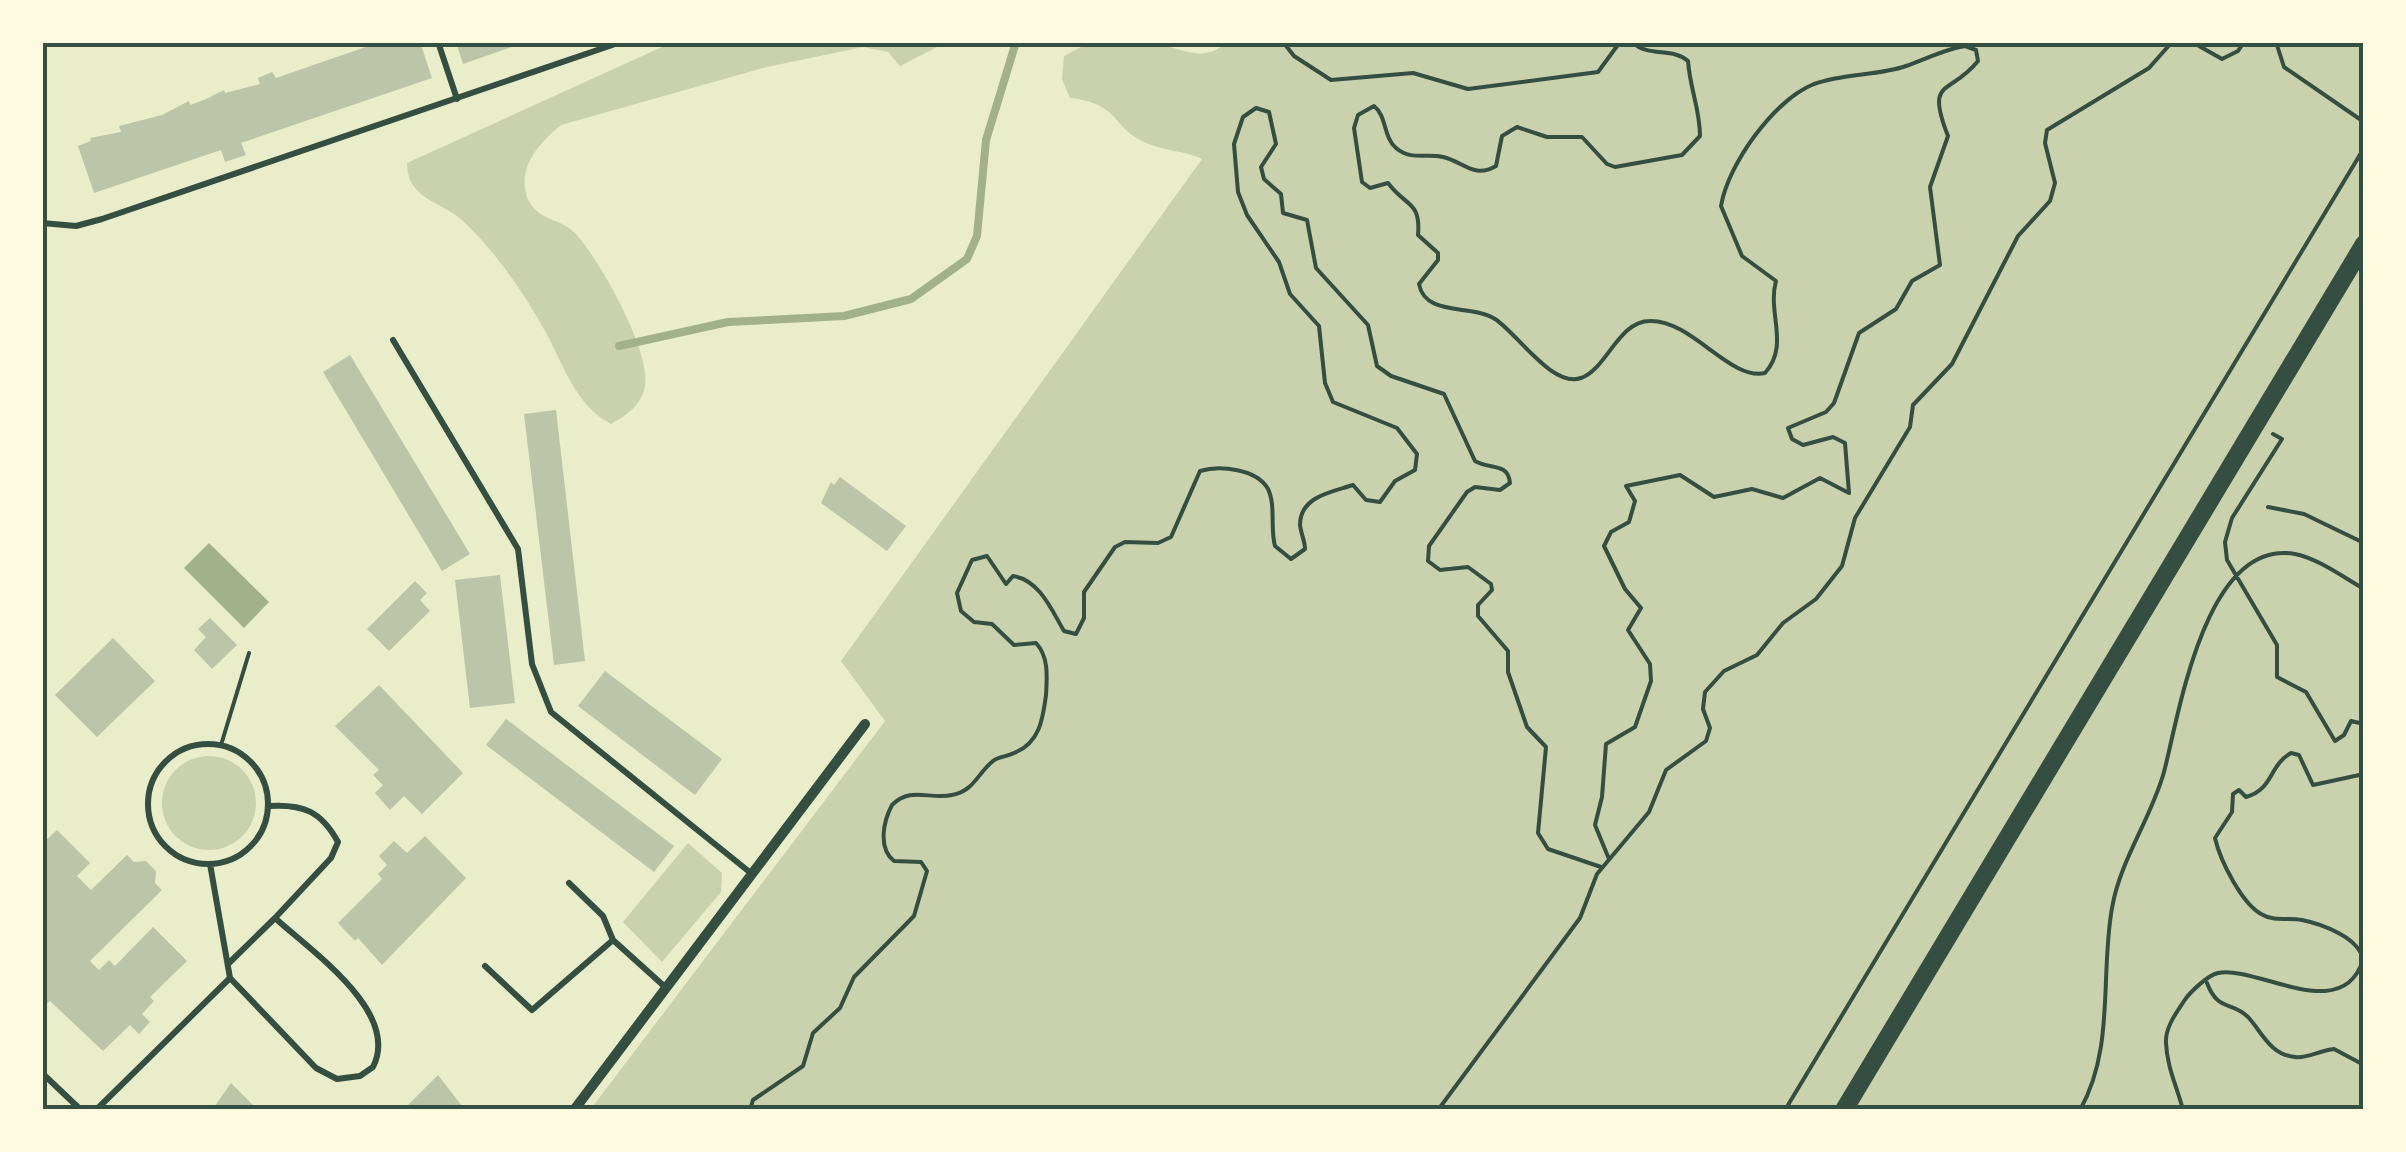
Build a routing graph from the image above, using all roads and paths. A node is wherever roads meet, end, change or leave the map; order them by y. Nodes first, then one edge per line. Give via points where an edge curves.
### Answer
1 (438, 42) edge
2 (622, 42) edge
3 (1283, 42) edge
4 (1620, 42) edge
5 (1632, 42) edge
6 (2172, 42) edge
7 (2192, 42) edge
8 (2244, 42) edge
9 (2276, 42) edge
10 (457, 98) junction
11 (2364, 122) edge
12 (2364, 148) edge
13 (42, 223) edge
14 (2364, 244) edge
15 (393, 340) dead end
16 (2256, 423) junction
17 (2268, 507) dead end
18 (2364, 543) edge
19 (2238, 578) junction
20 (2364, 588) edge
21 (249, 652) dead end
22 (865, 724) dead end
23 (2364, 724) edge
24 (222, 745) junction
25 (2364, 774) edge
26 (269, 806) junction
27 (1609, 859) junction
28 (210, 864) junction
29 (1601, 868) junction
30 (754, 875) junction
31 (570, 884) dead end
32 (275, 918) junction
33 (613, 940) junction
34 (228, 964) junction
35 (484, 966) dead end
36 (230, 978) junction
37 (2206, 981) junction
38 (664, 986) junction
39 (2364, 1065) edge
40 (42, 1072) edge
41 (81, 1110) edge
42 (96, 1110) edge
43 (574, 1110) edge
44 (750, 1110) edge
45 (1438, 1110) edge
46 (1786, 1110) edge
47 (1844, 1110) edge
48 (2080, 1110) edge
49 (2183, 1110) edge
50 (2237, 1110) edge
51 (2250, 1110) edge

1 - 10 lane
2 - 10 lane
3 - 4 path via 1331,80 1413,74 1468,89 1590,75 1605,67
5 - 27 path via 1640,50 1688,61 1700,136 1682,156 1616,167 1582,137 1547,138 1517,127 1502,136 1496,166 1483,172 1396,148 1374,106 1358,115 1354,128 1362,182 1370,188 1384,181 1417,209 1418,235 1438,253 1420,284 1426,299 1495,319 1570,379 1585,376 1634,325 1652,320 1692,334 1753,374 1765,373 1777,356 1776,280 1742,256 1721,206 1752,144 1788,102 1816,84 1908,66 1958,47 1973,48 1978,60 1950,80 1936,109 1948,136 1930,187 1937,270 1912,281 1896,308 1859,332 1826,412 1788,428 1803,445 1833,437 1845,443 1849,493 1820,478 1783,498 1759,490 1714,497 1680,475 1626,486 1635,501 1629,522 1604,546 1641,608 1628,630 1651,674 1635,727 1606,744 1595,825
6 - 27 path via 2149,68 2047,130 2050,200 2018,236 1952,364 1914,405 1910,427 1855,518 1842,566 1757,655 1724,671 1705,692 1710,735 1666,770 1649,812
7 - 8 path via 2222,59
9 - 11 path via 2284,66
10 - 13 lane via 102,219 76,226
12 - 46 path
14 - 16 street
15 - 30 lane via 518,549 532,664 551,712
16 - 19 path via 2282,439 2227,528 2225,552
16 - 47 street
17 - 18 path via 2304,514
19 - 20 path via 2266,557 2295,554
19 - 23 path via 2277,645 2277,678 2306,692 2334,741 2351,721
19 - 48 path via 2202,630 2163,774 2117,884 2102,1045
21 - 24 path
22 - 30 street
24 - 26 lane via 258,768
24 - 28 lane via 187,747 170,756 149,789 152,830 164,846 180,859
25 - 37 path via 2313,785 2299,755 2288,754 2260,792 2246,797 2236,790 2232,812 2214,838 2254,909 2314,924 2351,942 2362,954 2358,972 2320,992 2221,972
26 - 28 lane via 255,842 240,856
26 - 32 lane via 298,804 317,814 338,842
27 - 29 path
28 - 34 lane
29 - 44 path via 1548,850 1538,834 1546,747 1527,727 1508,672 1508,651 1478,616 1491,584 1468,568 1436,569 1426,554 1470,488 1500,490 1510,483 1508,475 1470,456 1444,394 1377,366 1368,325 1312,261 1307,220 1283,213 1281,194 1261,173 1276,144 1269,112 1256,108 1243,116 1234,144 1242,205 1274,253 1290,294 1319,326 1333,402 1397,428 1416,454 1415,470 1395,481 1380,502 1366,500 1353,485 1316,496 1300,522 1305,549 1291,559 1275,546 1264,484 1236,468 1200,471 1171,537 1115,547 1084,592 1076,634 1064,631 1050,603 1024,579 1014,576 1006,584 987,556 972,560 957,593 961,611 974,622 992,624 1014,645 1036,643 1045,653 1040,730 1016,753 994,759 964,790 951,796 914,793 892,805 886,854 920,862 928,871 914,916 854,976 840,1008 812,1033 803,1066 754,1100
29 - 45 path via 1580,918
30 - 38 street
31 - 33 lane via 604,916
32 - 34 lane
32 - 36 lane via 372,1015 379,1039 373,1067 337,1079 316,1068
33 - 35 lane via 532,1010
33 - 38 lane
34 - 36 lane
36 - 42 lane
37 - 39 path via 2219,1004 2247,1016 2283,1054 2304,1057 2334,1049
37 - 49 path via 2187,996 2165,1038
38 - 43 street
40 - 41 lane
50 - 51 path

